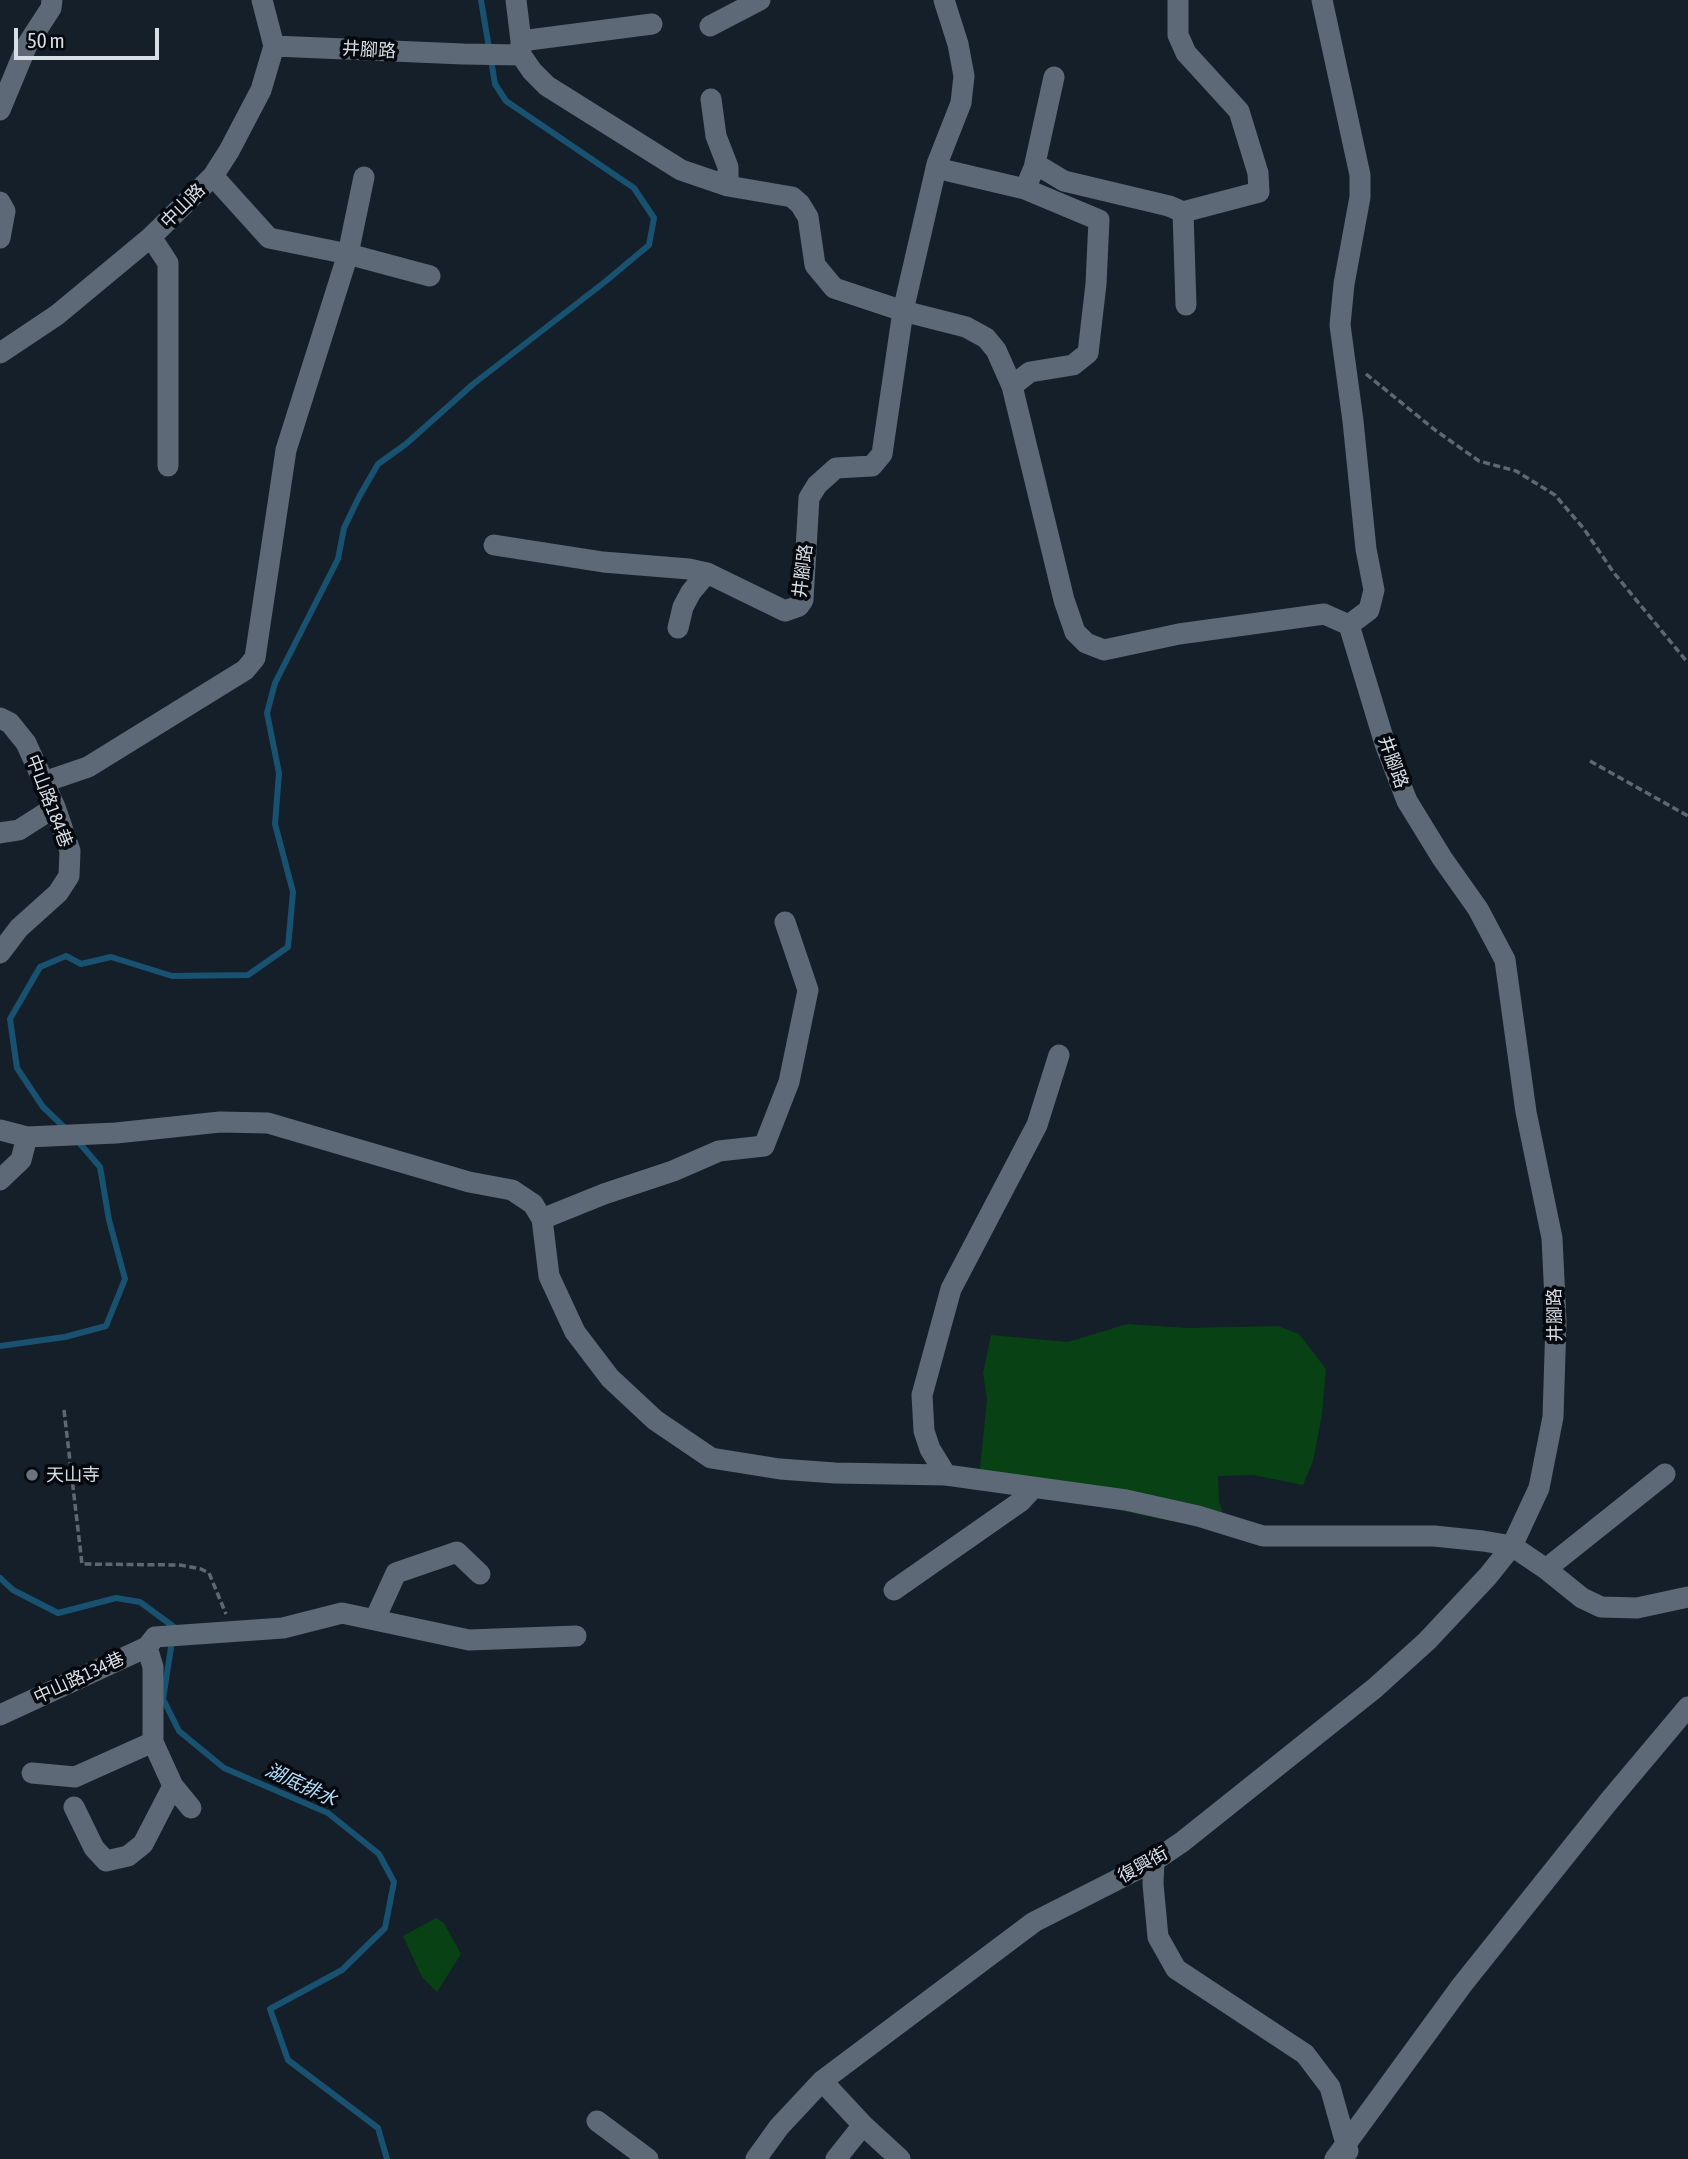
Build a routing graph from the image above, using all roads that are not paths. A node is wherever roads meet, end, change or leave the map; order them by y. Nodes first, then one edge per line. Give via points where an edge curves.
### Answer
1 (52, 0) edge
2 (262, 0) edge
3 (516, 0) edge
4 (760, 0) edge
5 (944, 0) edge
6 (1178, 0) edge
7 (1322, 0) edge
8 (652, 24) dead end
9 (710, 26) dead end
10 (274, 46) junction
11 (521, 48) junction
12 (1054, 77) dead end
13 (711, 99) dead end
14 (0, 110) edge
15 (936, 167) junction
16 (1034, 168) junction
17 (213, 176) junction
18 (364, 177) dead end
19 (728, 186) junction
20 (1025, 189) junction
21 (0, 202) edge
22 (1183, 212) junction
23 (151, 237) junction
24 (0, 238) edge
25 (348, 254) junction
26 (430, 276) dead end
27 (1186, 305) dead end
28 (903, 311) junction
29 (0, 354) edge
30 (1012, 386) junction
31 (168, 466) dead end
32 (494, 545) dead end
33 (708, 573) junction
34 (1349, 625) junction
35 (678, 628) dead end
36 (0, 718) edge
37 (44, 782) junction
38 (55, 807) junction
39 (0, 833) edge
40 (785, 922) dead end
41 (0, 953) edge
42 (1059, 1055) dead end
43 (0, 1130) edge
44 (27, 1137) junction
45 (0, 1180) edge
46 (542, 1219) junction
47 (1665, 1474) dead end
48 (946, 1475) junction
49 (1032, 1488) junction
50 (1512, 1546) junction
51 (1546, 1569) junction
52 (480, 1574) dead end
53 (894, 1590) dead end
54 (1688, 1597) edge
55 (375, 1619) junction
56 (576, 1636) dead end
57 (151, 1642) junction
58 (1688, 1707) edge
59 (0, 1715) edge
60 (153, 1742) junction
61 (32, 1773) dead end
62 (173, 1786) junction
63 (74, 1807) dead end
64 (191, 1808) dead end
65 (1154, 1861) junction
66 (822, 2081) junction
67 (597, 2121) dead end
68 (863, 2125) junction
69 (1343, 2153) edge
70 (648, 2159) edge
71 (755, 2159) edge
72 (836, 2159) edge
73 (900, 2159) edge

1 - 14 street
2 - 10 street
3 - 11 street
4 - 9 street
5 - 15 street, 井腳路 via 964,76 961,103
6 - 22 street via 1178,35 1186,53 1239,111 1258,173 1259,192
7 - 34 street via 1360,176 1340,325 1374,590 1369,610
8 - 11 street, 井腳路
10 - 11 street, 井腳路 via 463,54
10 - 17 street, 中山路 via 261,90
11 - 19 street via 532,71 547,86 681,170
12 - 16 street
13 - 19 street via 716,136 728,167
15 - 20 street
15 - 28 street, 井腳路
16 - 20 street
16 - 22 street via 1064,181
17 - 23 street, 中山路
17 - 25 street via 268,238
18 - 25 street
19 - 28 street via 792,197 808,217 814,265 825,280 834,288
20 - 30 street via 1099,220 1096,284 1088,353 1073,365 1030,372
21 - 24 street via 5,211
22 - 27 street
23 - 29 street, 中山路 via 57,315
23 - 31 street via 168,263
25 - 26 street
25 - 37 street via 286,450 255,658 245,670 88,767
28 - 30 street via 967,327 986,338
28 - 33 street, 井腳路 via 882,454 872,466 836,468 809,498 799,606 785,611
30 - 34 street via 1064,600 1075,632 1086,643 1104,650 1179,634 1324,614
32 - 33 street, 井腳路
33 - 35 street via 691,592
34 - 50 street, 井腳路 via 1407,801 1478,909 1505,960 1526,1112 1552,1238 1556,1321 1553,1417 1539,1488
36 - 37 street, 中山路184巷 via 26,743
37 - 38 street, 中山路184巷
38 - 39 street via 19,830
38 - 41 street, 中山路184巷 via 69,851 69,876
40 - 46 street via 808,990 789,1082 764,1146 719,1151
42 - 48 street via 1037,1125 951,1289 922,1395 924,1432
43 - 44 street
44 - 45 street via 22,1160
44 - 46 street via 220,1122 268,1123 469,1182 512,1189 533,1204
46 - 48 street via 549,1276 575,1332 610,1378 654,1420 711,1458 835,1473
47 - 51 street
48 - 49 street
49 - 50 street via 1126,1500 1263,1536 1434,1536
49 - 53 street via 1020,1502
50 - 51 street
50 - 65 street, 復興街 via 1461,1606 1376,1688
51 - 54 street via 1601,1607 1637,1608
52 - 55 street via 457,1552 396,1573
55 - 56 street via 469,1640
55 - 57 street via 342,1613 283,1628
57 - 59 street, 中山路134巷
57 - 60 street
58 - 69 street via 1462,1985
60 - 61 street via 75,1777
60 - 62 street
62 - 63 street via 143,1844 128,1856 106,1861 94,1848
62 - 64 street
65 - 66 street, 復興街 via 1034,1923
65 - 69 street via 1158,1937 1177,1969 1305,2054 1331,2087
66 - 68 street
66 - 71 street, 復興街
67 - 70 street
68 - 72 street
68 - 73 street

